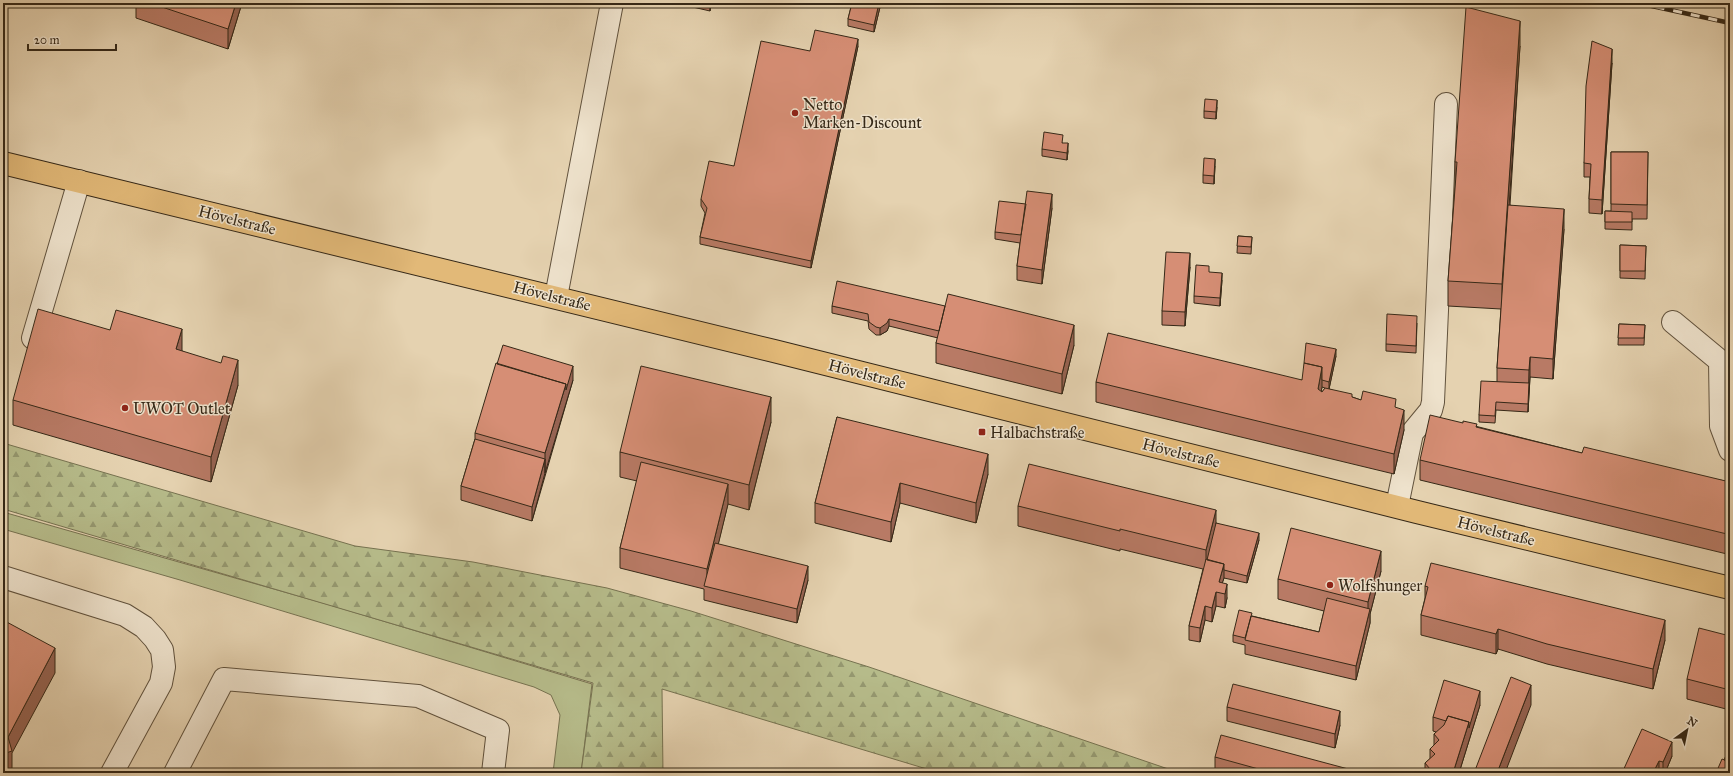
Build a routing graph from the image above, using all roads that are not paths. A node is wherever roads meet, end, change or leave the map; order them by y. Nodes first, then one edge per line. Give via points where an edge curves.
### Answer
1 (612, 3) edge
2 (1446, 104) dead end
3 (3, 163) edge
4 (79, 181) junction
5 (556, 297) junction
6 (1673, 322) dead end
7 (28, 354) edge
8 (1730, 450) edge
9 (1397, 506) junction
10 (3, 577) edge
11 (1730, 588) edge
12 (112, 773) edge
13 (175, 773) edge
14 (493, 773) edge

1 - 5 lane
2 - 9 lane via 1433,402 1431,410 1412,433
3 - 4 main road, Hövelstraße
4 - 5 main road, Hövelstraße
4 - 7 lane
5 - 9 main road, Hövelstraße
6 - 8 lane via 1720,361 1721,426
9 - 11 main road, Hövelstraße
10 - 12 lane via 125,615 144,627 162,650 164,667 161,683
13 - 14 lane via 224,679 418,696 498,730

